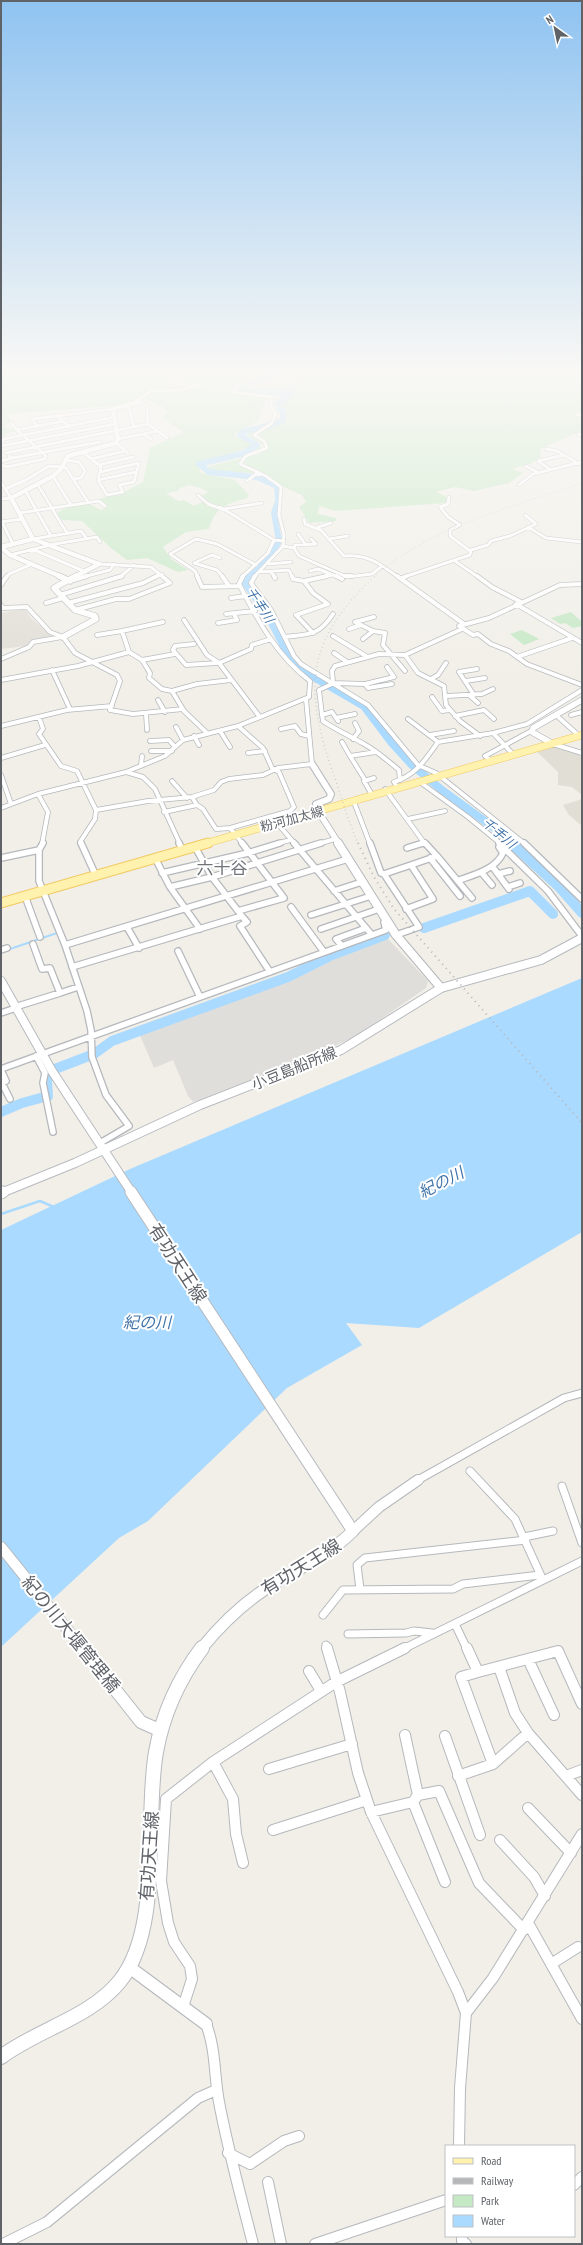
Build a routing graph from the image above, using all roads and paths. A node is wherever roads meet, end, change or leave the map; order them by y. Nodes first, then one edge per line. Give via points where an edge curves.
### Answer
1 (20, 478) dead end
2 (30, 478) edge
3 (52, 478) joint
4 (81, 478) edge
5 (107, 478) edge
6 (115, 478) edge
7 (135, 478) edge
8 (253, 478) edge
9 (268, 478) edge
10 (528, 478) edge
11 (73, 479) joint
12 (26, 480) junction
13 (98, 480) joint
14 (247, 481) dead end
15 (1, 482) edge
16 (119, 485) junction
17 (519, 485) dead end
18 (39, 487) junction
19 (5, 489) junction
20 (26, 492) junction
21 (198, 495) dead end
22 (449, 497) dead end
23 (11, 498) junction
24 (1, 499) edge
25 (88, 502) junction
26 (262, 503) dead end
27 (71, 505) junction
28 (105, 506) dead end
29 (53, 508) junction
30 (223, 509) junction
31 (36, 511) junction
32 (18, 513) junction
33 (525, 515) dead end
34 (22, 519) junction
35 (304, 519) dead end
36 (1, 521) edge
37 (331, 523) dead end
38 (528, 527) junction
39 (322, 531) junction
40 (68, 534) junction
41 (298, 534) dead end
42 (51, 536) junction
43 (348, 536) dead end
44 (34, 539) junction
45 (87, 539) junction
46 (311, 539) dead end
47 (329, 539) junction
48 (275, 541) junction
49 (100, 542) dead end
50 (582, 542) edge
51 (283, 543) junction
52 (13, 544) junction
53 (51, 545) junction
54 (306, 545) junction
55 (1, 547) edge
56 (294, 548) junction
57 (32, 549) junction
58 (470, 551) junction
59 (232, 553) junction
60 (10, 555) junction
61 (455, 561) junction
62 (178, 562) junction
63 (291, 562) dead end
64 (194, 563) junction
65 (32, 564) junction
66 (99, 564) junction
67 (114, 564) junction
68 (268, 564) junction
69 (134, 565) junction
70 (256, 565) junction
71 (382, 566) junction
72 (270, 571) junction
73 (310, 571) dead end
74 (86, 572) junction
75 (259, 572) junction
76 (162, 574) junction
77 (333, 575) junction
78 (275, 578) dead end
79 (402, 578) junction
80 (342, 579) dead end
81 (70, 581) junction
82 (304, 582) junction
83 (582, 584) edge
84 (1, 585) edge
85 (229, 586) junction
86 (240, 586) junction
87 (246, 596) junction
88 (62, 597) junction
89 (231, 598) dead end
90 (119, 600) junction
91 (46, 603) dead end
92 (68, 603) junction
93 (518, 603) junction
94 (1, 605) edge
95 (101, 605) dead end
96 (75, 610) junction
97 (254, 611) junction
98 (226, 614) dead end
99 (234, 614) junction
100 (334, 614) dead end
101 (374, 617) dead end
102 (184, 620) dead end
103 (163, 622) dead end
104 (218, 623) dead end
105 (464, 624) junction
106 (361, 625) junction
107 (349, 629) dead end
108 (462, 629) junction
109 (122, 630) junction
110 (373, 631) junction
111 (313, 633) junction
112 (97, 635) dead end
113 (333, 636) dead end
114 (63, 637) junction
115 (286, 637) junction
116 (572, 638) junction
117 (271, 639) junction
118 (363, 639) dead end
119 (582, 643) edge
120 (194, 644) dead end
121 (129, 652) junction
122 (334, 652) dead end
123 (175, 654) junction
124 (391, 654) junction
125 (405, 655) junction
126 (366, 656) junction
127 (517, 657) junction
128 (1, 659) edge
129 (142, 660) junction
130 (89, 662) junction
131 (348, 662) junction
132 (218, 663) junction
133 (446, 663) dead end
134 (387, 667) dead end
135 (307, 669) junction
136 (477, 669) dead end
137 (52, 670) junction
138 (405, 671) dead end
139 (298, 672) junction
140 (485, 678) dead end
141 (431, 679) junction
142 (1, 680) edge
143 (231, 680) junction
144 (466, 681) junction
145 (332, 683) junction
146 (365, 684) junction
147 (392, 684) dead end
148 (582, 685) edge
149 (493, 688) dead end
150 (582, 690) edge
151 (172, 691) junction
152 (471, 695) junction
153 (447, 696) junction
154 (432, 697) dead end
155 (306, 699) junction
156 (158, 700) dead end
157 (582, 700) edge
158 (471, 702) dead end
159 (112, 706) junction
160 (70, 709) junction
161 (182, 709) junction
162 (566, 709) junction
163 (450, 710) junction
164 (165, 712) junction
165 (582, 712) edge
166 (146, 713) junction
167 (354, 714) dead end
168 (556, 715) junction
169 (259, 716) junction
170 (322, 716) junction
171 (455, 716) junction
172 (39, 717) junction
173 (408, 719) dead end
174 (494, 719) dead end
175 (355, 723) dead end
176 (527, 724) junction
177 (1, 726) edge
178 (238, 726) junction
179 (176, 727) dead end
180 (281, 729) dead end
181 (147, 730) dead end
182 (532, 730) junction
183 (220, 731) junction
184 (454, 731) dead end
185 (206, 732) junction
186 (493, 733) junction
187 (430, 735) junction
188 (580, 735) edge
189 (194, 736) junction
190 (309, 736) junction
191 (480, 736) junction
192 (353, 739) junction
193 (183, 740) junction
194 (150, 741) dead end
195 (342, 742) dead end
196 (438, 742) junction
197 (550, 743) junction
198 (199, 745) dead end
199 (505, 745) junction
200 (45, 746) junction
201 (230, 747) dead end
202 (173, 749) junction
203 (150, 751) dead end
204 (264, 751) junction
205 (376, 752) junction
206 (511, 752) junction
207 (248, 753) dead end
208 (582, 753) edge
209 (142, 756) dead end
210 (350, 756) junction
211 (490, 756) junction
212 (1, 758) edge
213 (312, 764) junction
214 (141, 765) junction
215 (420, 767) junction
216 (275, 770) junction
217 (126, 772) junction
218 (1, 775) edge
219 (437, 775) junction
220 (374, 778) dead end
221 (419, 779) junction
222 (365, 780) junction
223 (172, 781) dead end
224 (82, 783) junction
225 (398, 783) junction
226 (387, 790) junction
227 (371, 793) junction
228 (38, 794) junction
229 (189, 797) junction
230 (161, 799) junction
231 (354, 802) junction
232 (11, 804) junction
233 (197, 805) junction
234 (1, 808) edge
235 (96, 810) junction
236 (317, 810) junction
237 (445, 810) dead end
238 (164, 812) junction
239 (408, 819) junction
240 (277, 823) junction
241 (232, 832) junction
242 (492, 838) junction
243 (335, 839) junction
244 (290, 840) junction
245 (424, 843) junction
246 (181, 847) junction
247 (195, 847) junction
248 (407, 848) dead end
249 (39, 850) junction
250 (299, 851) junction
251 (248, 853) junction
252 (437, 856) junction
253 (1, 858) edge
254 (155, 858) junction
255 (430, 858) junction
256 (348, 859) junction
257 (205, 864) junction
258 (257, 864) junction
259 (411, 865) junction
260 (492, 866) junction
261 (315, 870) junction
262 (510, 871) dead end
263 (481, 872) junction
264 (162, 873) junction
265 (94, 874) junction
266 (384, 874) junction
267 (498, 874) junction
268 (212, 877) junction
269 (458, 880) junction
270 (362, 882) junction
271 (272, 883) junction
272 (520, 883) dead end
273 (492, 885) dead end
274 (170, 887) junction
275 (43, 889) junction
276 (334, 891) junction
277 (25, 896) junction
278 (227, 896) junction
279 (371, 896) junction
280 (460, 896) dead end
281 (472, 898) dead end
282 (1, 899) edge
283 (582, 899) edge
284 (1, 903) edge
285 (345, 904) junction
286 (291, 907) dead end
287 (186, 909) junction
288 (380, 909) junction
289 (406, 909) junction
290 (238, 911) junction
291 (311, 915) dead end
292 (242, 916) junction
293 (356, 917) junction
294 (386, 920) junction
295 (127, 927) junction
296 (366, 928) junction
297 (200, 929) junction
298 (321, 929) dead end
299 (372, 935) junction
300 (396, 935) junction
301 (582, 937) edge
302 (40, 938) dead end
303 (33, 944) dead end
304 (65, 945) junction
305 (342, 946) junction
306 (7, 948) dead end
307 (139, 948) junction
308 (1, 950) edge
309 (178, 951) dead end
310 (324, 952) junction
311 (72, 967) junction
312 (270, 972) junction
313 (1, 981) edge
314 (78, 987) junction
315 (441, 988) junction
316 (60, 993) junction
317 (200, 997) junction
318 (15, 1008) junction
319 (1, 1013) edge
320 (90, 1036) junction
321 (38, 1055) junction
322 (1, 1069) edge
323 (10, 1099) dead end
324 (53, 1132) dead end
325 (103, 1148) junction
326 (4, 1190) edge
327 (582, 1393) edge
328 (470, 1471) dead end
329 (418, 1480) joint
330 (562, 1486) dead end
331 (553, 1530) dead end
332 (353, 1532) junction
333 (525, 1538) junction
334 (582, 1543) edge
335 (1, 1547) edge
336 (582, 1561) edge
337 (542, 1578) junction
338 (360, 1589) junction
339 (323, 1615) dead end
340 (455, 1624) junction
341 (432, 1633) junction
342 (348, 1634) dead end
343 (326, 1645) dead end
344 (528, 1659) junction
345 (499, 1667) junction
346 (308, 1671) dead end
347 (478, 1672) junction
348 (336, 1682) junction
349 (321, 1691) junction
350 (582, 1704) edge
351 (554, 1715) dead end
352 (159, 1730) junction
353 (528, 1733) junction
354 (405, 1735) dead end
355 (445, 1736) dead end
356 (352, 1744) junction
357 (213, 1762) junction
358 (493, 1764) junction
359 (269, 1770) dead end
360 (582, 1770) edge
361 (458, 1776) junction
362 (566, 1776) junction
363 (582, 1795) edge
364 (415, 1798) junction
365 (367, 1800) junction
366 (528, 1808) dead end
367 (371, 1812) junction
368 (273, 1830) dead end
369 (582, 1834) edge
370 (480, 1835) dead end
371 (500, 1840) dead end
372 (571, 1853) junction
373 (243, 1863) dead end
374 (445, 1882) dead end
375 (545, 1896) junction
376 (526, 1926) junction
377 (578, 1947) dead end
378 (551, 1964) junction
379 (129, 1967) junction
380 (183, 2007) junction
381 (466, 2013) junction
382 (582, 2019) edge
383 (206, 2024) joint
384 (1, 2057) edge
385 (216, 2090) junction
386 (299, 2136) dead end
387 (459, 2145) edge
388 (228, 2152) junction
389 (268, 2182) dead end
390 (445, 2200) edge
391 (3, 2244) edge
392 (253, 2244) edge
393 (281, 2244) edge
394 (314, 2244) edge

1 - 12 street
2 - 12 street
3 - 18 street
3 - 27 street
4 - 11 street
5 - 13 street
6 - 16 street
7 - 16 street via 134,482
8 - 14 street
9 - 51 street via 281,487 282,499 278,514
10 - 17 street
11 - 25 street
12 - 19 street
13 - 16 street via 107,495 123,492
15 - 19 street
18 - 20 street
18 - 29 street
19 - 23 street
20 - 23 street
20 - 31 street
21 - 30 street via 208,504
22 - 58 street via 448,504 440,507 448,517 460,525 450,530 450,536
23 - 24 street
23 - 32 street
25 - 27 street
25 - 28 street via 100,501
26 - 30 street
27 - 29 street
29 - 31 street
29 - 40 street via 56,518
30 - 48 street
31 - 32 street
31 - 42 street
32 - 34 street
33 - 38 street via 536,524
34 - 36 street
34 - 44 street
35 - 39 street via 305,524
36 - 52 street
37 - 39 street via 318,527
38 - 50 street via 546,538
38 - 58 street via 491,541 488,546
39 - 47 street
40 - 42 street
40 - 45 street via 81,532
41 - 54 street
42 - 44 street
43 - 47 street
44 - 52 street
44 - 53 street
45 - 49 street via 97,537
45 - 53 street
46 - 54 street via 316,544
47 - 71 street via 344,556 361,555
48 - 51 street
48 - 70 street
51 - 56 street
51 - 68 street
52 - 55 street
53 - 57 street
53 - 66 street
54 - 56 street via 295,545
55 - 60 street
56 - 71 street via 299,556 347,577 375,573
57 - 60 street
57 - 74 street
58 - 61 street via 470,555
59 - 62 street via 214,542 197,539 171,552
59 - 64 street via 219,559 212,555
59 - 70 street
60 - 65 street
61 - 79 street
61 - 93 street
62 - 64 street via 182,560
62 - 85 street via 195,571 202,587
63 - 68 street
64 - 85 street via 217,570
65 - 81 street
65 - 84 street via 9,574
66 - 67 street
66 - 74 street
67 - 69 street
67 - 81 street via 110,570
68 - 75 street
69 - 76 street via 151,567
69 - 88 street via 119,578
70 - 86 street via 240,580
71 - 79 street
72 - 75 street
72 - 78 street
72 - 82 street via 289,570 293,579
73 - 77 street via 318,569
74 - 81 street
75 - 115 street via 253,576 251,583 271,610
76 - 90 street via 169,584 129,599
76 - 92 street via 143,583
77 - 80 street
77 - 82 street
79 - 105 street
81 - 88 street via 54,588
82 - 111 street via 313,593 328,604 296,615
83 - 93 street via 560,585
85 - 86 street
86 - 87 street
87 - 89 street
87 - 97 street
88 - 91 street
88 - 92 street
90 - 95 street
90 - 96 street
92 - 96 street
93 - 105 street via 489,618
93 - 116 street
94 - 114 street via 3,608 27,607 50,632
96 - 114 street via 96,619
97 - 99 street
97 - 117 street
98 - 99 street
99 - 104 street via 237,620
100 - 111 street via 324,629
101 - 106 street via 355,622
102 - 132 street via 207,655
103 - 109 street
105 - 108 street via 459,626
106 - 107 street
106 - 110 street
108 - 125 street
108 - 127 street via 473,635 478,634
109 - 112 street
109 - 121 street
110 - 118 street
110 - 124 street via 385,633 383,644
111 - 115 street
113 - 126 street
114 - 128 street via 33,642 29,647
114 - 130 street via 72,650
115 - 135 street via 294,656
116 - 119 street
116 - 127 street
117 - 132 street via 252,645 251,649
117 - 139 street via 283,659
120 - 123 street via 173,647
121 - 129 street
121 - 130 street
122 - 131 street
123 - 129 street
123 - 132 street via 186,665
124 - 125 street
124 - 126 street
124 - 138 street
125 - 141 street via 418,672
126 - 131 street
127 - 148 street via 527,664
129 - 151 street via 150,673 149,678 162,689
130 - 137 street
130 - 159 street via 119,678
131 - 145 street via 335,666 332,671
132 - 143 street
133 - 141 street via 438,675
134 - 146 street via 394,677
135 - 139 street
135 - 145 street
136 - 144 street via 459,672
137 - 142 street
137 - 160 street
139 - 155 street via 310,682 310,695
140 - 144 street
141 - 153 street via 444,686
143 - 151 street via 197,684
143 - 169 street
144 - 152 street
145 - 146 street
145 - 170 street via 320,690
145 - 215 street via 368,705 398,744
146 - 147 street via 368,688
149 - 152 street via 482,694
150 - 176 street
151 - 161 street
152 - 153 street
152 - 158 street via 477,702
153 - 163 street via 446,705
154 - 163 street via 442,711
155 - 169 street
155 - 190 street via 311,719
156 - 164 street
157 - 162 street
159 - 160 street
159 - 166 street via 110,710 113,713
160 - 172 street
161 - 164 street
161 - 185 street
162 - 165 street via 573,714
162 - 168 street
163 - 171 street
164 - 166 street
166 - 181 street
167 - 170 street via 337,720 332,712
168 - 182 street
168 - 188 street
169 - 178 street
170 - 192 street via 323,721 336,731
171 - 174 street via 484,710
171 - 191 street
172 - 177 street
172 - 200 street via 43,729 39,734
173 - 187 street
175 - 192 street via 359,731
176 - 182 street
176 - 186 street
178 - 183 street
178 - 204 street
179 - 193 street
180 - 190 street via 295,726 301,734
182 - 197 street
182 - 199 street
183 - 185 street
183 - 201 street
184 - 187 street
185 - 189 street
186 - 191 street
186 - 199 street
187 - 196 street
188 - 197 main road, 粉河加太線
189 - 193 street
189 - 198 street
190 - 213 street via 308,746
191 - 196 street
192 - 205 street
193 - 202 street
194 - 202 street via 168,740
195 - 210 street
196 - 215 street
197 - 206 main road, 粉河加太線
197 - 208 street
197 - 219 main road, 粉河加太線
199 - 206 street
199 - 211 street
200 - 212 street
200 - 224 street via 50,749 61,766 77,771
202 - 203 street
202 - 214 street via 160,758
204 - 207 street
204 - 216 street
205 - 210 street
205 - 225 street via 398,770
206 - 211 main road, 粉河加太線
209 - 214 street
210 - 222 street
211 - 219 main road, 粉河加太線
213 - 216 street
213 - 236 main road via 331,794 330,799 316,804
214 - 217 street
215 - 219 street
215 - 221 street
216 - 229 street via 263,775 229,779 221,782 214,790
216 - 241 street via 279,772 288,790 293,809
217 - 224 street
217 - 230 street via 144,776
218 - 232 street
219 - 221 main road, 粉河加太線
219 - 283 street via 539,856
220 - 222 street
221 - 225 main road, 粉河加太線
221 - 226 main road, 粉河加太線
221 - 242 street
222 - 227 street
223 - 229 street
224 - 228 street
224 - 235 street
225 - 226 main road, 粉河加太線
226 - 227 main road, 粉河加太線
226 - 231 main road, 粉河加太線
226 - 239 street
227 - 236 main road, 粉河加太線
228 - 232 street
228 - 249 street via 48,812 44,841
229 - 230 street
229 - 233 street
230 - 235 street
230 - 238 street via 160,804
231 - 236 main road, 粉河加太線
231 - 266 street via 372,852
232 - 234 street
233 - 238 street
233 - 241 street via 203,809 216,829
235 - 265 street via 95,819 80,842
236 - 240 main road, 粉河加太線
236 - 241 main road, 粉河加太線
236 - 243 street
237 - 239 street
238 - 246 street
239 - 245 street
240 - 241 main road, 粉河加太線
240 - 244 street
241 - 246 main road, 粉河加太線
241 - 247 main road, 粉河加太線
241 - 251 street
242 - 260 street via 503,853 503,857
242 - 301 street via 543,885
243 - 250 street
243 - 256 street
244 - 250 street
244 - 251 street
245 - 248 street
245 - 252 street
246 - 265 main road, 粉河加太線
247 - 254 main road, 粉河加太線
247 - 257 street
249 - 253 street
249 - 275 street via 40,881
250 - 258 street
250 - 261 street
251 - 257 street
251 - 258 street
252 - 255 street
252 - 269 street
254 - 264 street
254 - 265 main road, 粉河加太線
255 - 259 street
255 - 280 street
256 - 261 street
256 - 270 street
257 - 264 street
257 - 268 street
258 - 268 street
258 - 271 street
259 - 266 street
259 - 289 street via 433,899
260 - 263 street
260 - 267 street
261 - 271 street
261 - 276 street
262 - 267 street
263 - 269 street
263 - 273 street
264 - 274 street
265 - 275 main road, 粉河加太線
266 - 289 street
267 - 272 street via 509,888
268 - 274 street
268 - 278 street
269 - 281 street
270 - 276 street
270 - 279 street
271 - 278 street
271 - 290 street via 284,898
274 - 287 street
275 - 277 main road, 粉河加太線
275 - 282 main road, 粉河加太線
275 - 304 street
276 - 285 street
277 - 284 main road, 粉河加太線
277 - 302 street
278 - 287 street
278 - 290 street
279 - 285 street
279 - 288 street
285 - 291 street
285 - 293 street
286 - 310 street
287 - 295 street
287 - 297 street
288 - 293 street
288 - 294 street
289 - 300 street via 419,927
290 - 292 street
292 - 297 street
292 - 312 street via 246,922 240,926
293 - 296 street
293 - 298 street
294 - 299 street via 386,930
294 - 300 street
295 - 304 street
295 - 307 street
296 - 299 street
296 - 305 street via 336,939
297 - 307 street
299 - 305 street
300 - 315 street
301 - 315 main road, 小豆島船所線 via 541,960
303 - 316 street via 42,969 50,968
304 - 311 street
305 - 310 street
306 - 308 street
307 - 311 street
309 - 317 street
310 - 312 street
311 - 314 street
312 - 317 street
313 - 318 main road, 有功天王線
314 - 316 street
314 - 320 street via 87,1011
315 - 325 main road, 小豆島船所線 via 341,1050 200,1105
316 - 318 street
317 - 320 street
318 - 319 street
318 - 321 main road, 有功天王線
320 - 321 street
320 - 325 street via 92,1055 106,1095 128,1126
321 - 322 street
321 - 324 street via 45,1073 43,1083
321 - 325 main road, 有功天王線
322 - 323 street via 6,1081 2,1083
325 - 326 main road, 小豆島船所線
325 - 332 main road, 有功天王線
327 - 329 street via 564,1398
328 - 333 street via 507,1509
329 - 332 street via 379,1507
330 - 334 street
331 - 333 street
332 - 352 main road, 有功天王線 via 333,1549 248,1601 222,1627 195,1658 177,1685
333 - 337 street
333 - 338 street via 365,1558 356,1565
335 - 352 street, 紀の川大堰管理橋 via 141,1722
336 - 337 street
337 - 338 street via 463,1584 453,1588
337 - 340 street
338 - 339 street via 343,1590 337,1594 333,1605
340 - 341 street
340 - 347 street
341 - 342 street via 414,1631
341 - 348 street
343 - 348 street
344 - 345 street
344 - 350 street via 558,1651
344 - 351 street
345 - 347 street
345 - 353 street via 515,1713
346 - 349 street
347 - 358 street via 461,1677
348 - 349 street
348 - 356 street
349 - 357 street
352 - 379 main road, 有功天王線 via 154,1762 143,1930
353 - 358 street
353 - 362 street
354 - 364 street
355 - 361 street
356 - 359 street
356 - 365 street
357 - 373 street via 233,1799 236,1834
357 - 380 street via 166,1799 161,1881 174,1942 190,1966 192,1979
358 - 361 street
360 - 362 street
361 - 370 street
362 - 363 street
364 - 367 street
364 - 374 street
364 - 376 street via 439,1791 479,1883
365 - 367 street
365 - 368 street
366 - 372 street
367 - 381 street
369 - 372 street
371 - 375 street via 534,1877
372 - 375 street
375 - 376 street
376 - 378 street
376 - 381 street via 493,1978
377 - 378 street
378 - 382 street
379 - 380 street
379 - 384 main road, 有功天王線 via 119,1983 103,1998 30,2036
380 - 383 street
381 - 387 street via 460,2088
383 - 385 street via 211,2034
385 - 388 street
385 - 391 street via 198,2098 47,2222
386 - 388 street via 284,2141 250,2164
388 - 392 street
389 - 393 street
390 - 394 street

